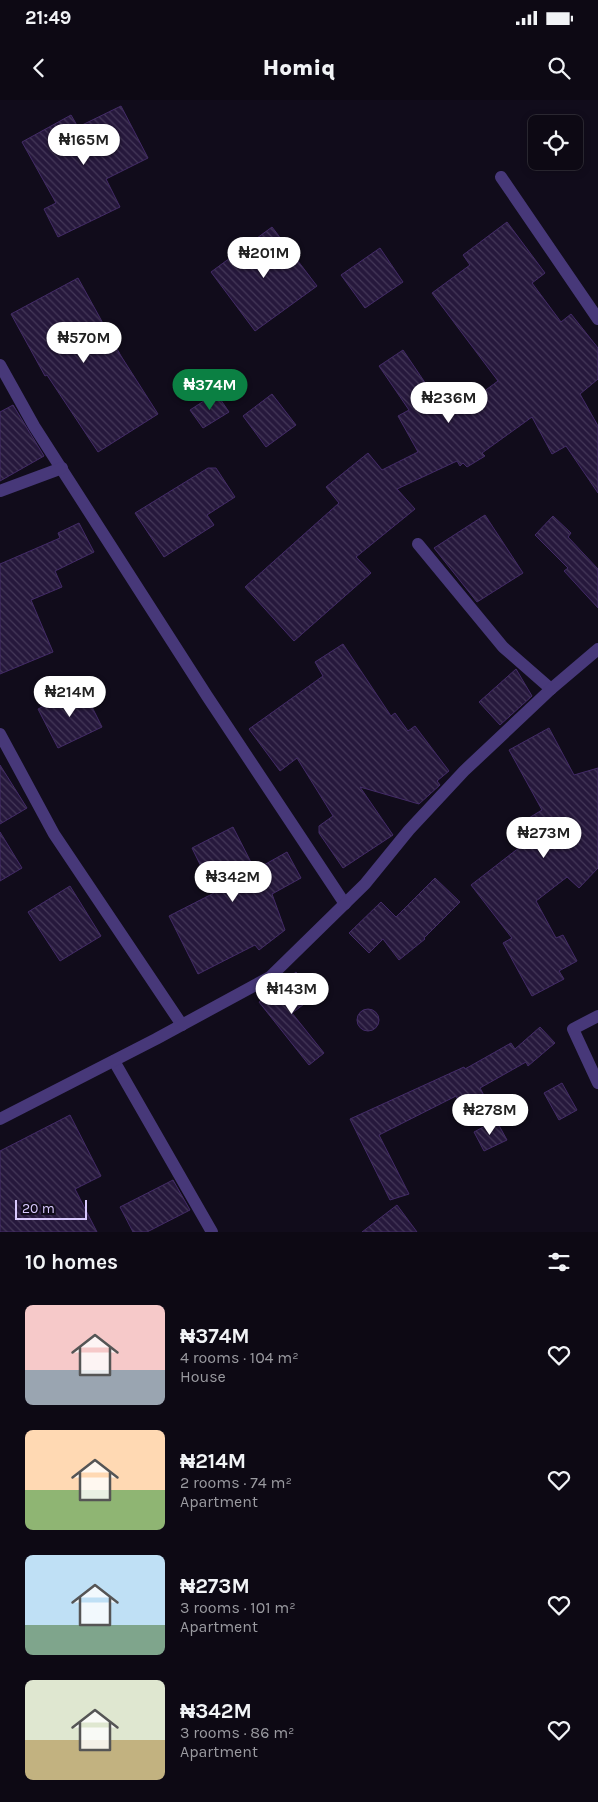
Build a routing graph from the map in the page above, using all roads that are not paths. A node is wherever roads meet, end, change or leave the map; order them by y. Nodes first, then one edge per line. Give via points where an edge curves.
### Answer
1 (501, 177) dead end
2 (598, 319) edge
3 (0, 365) edge
4 (62, 468) junction
5 (0, 491) edge
6 (418, 544) dead end
7 (598, 649) edge
8 (551, 689) junction
9 (0, 734) edge
10 (345, 904) junction
11 (598, 1016) edge
12 (182, 1025) junction
13 (114, 1061) junction
14 (598, 1083) edge
15 (0, 1119) edge
16 (212, 1232) edge

1 - 2 street
3 - 4 street
4 - 5 street
4 - 10 street via 207,696
6 - 8 street via 503,647
7 - 8 street
8 - 10 street via 464,771
9 - 12 street via 54,834
10 - 12 street via 270,977
11 - 14 street via 573,1029
12 - 13 street
13 - 15 street
13 - 16 street

